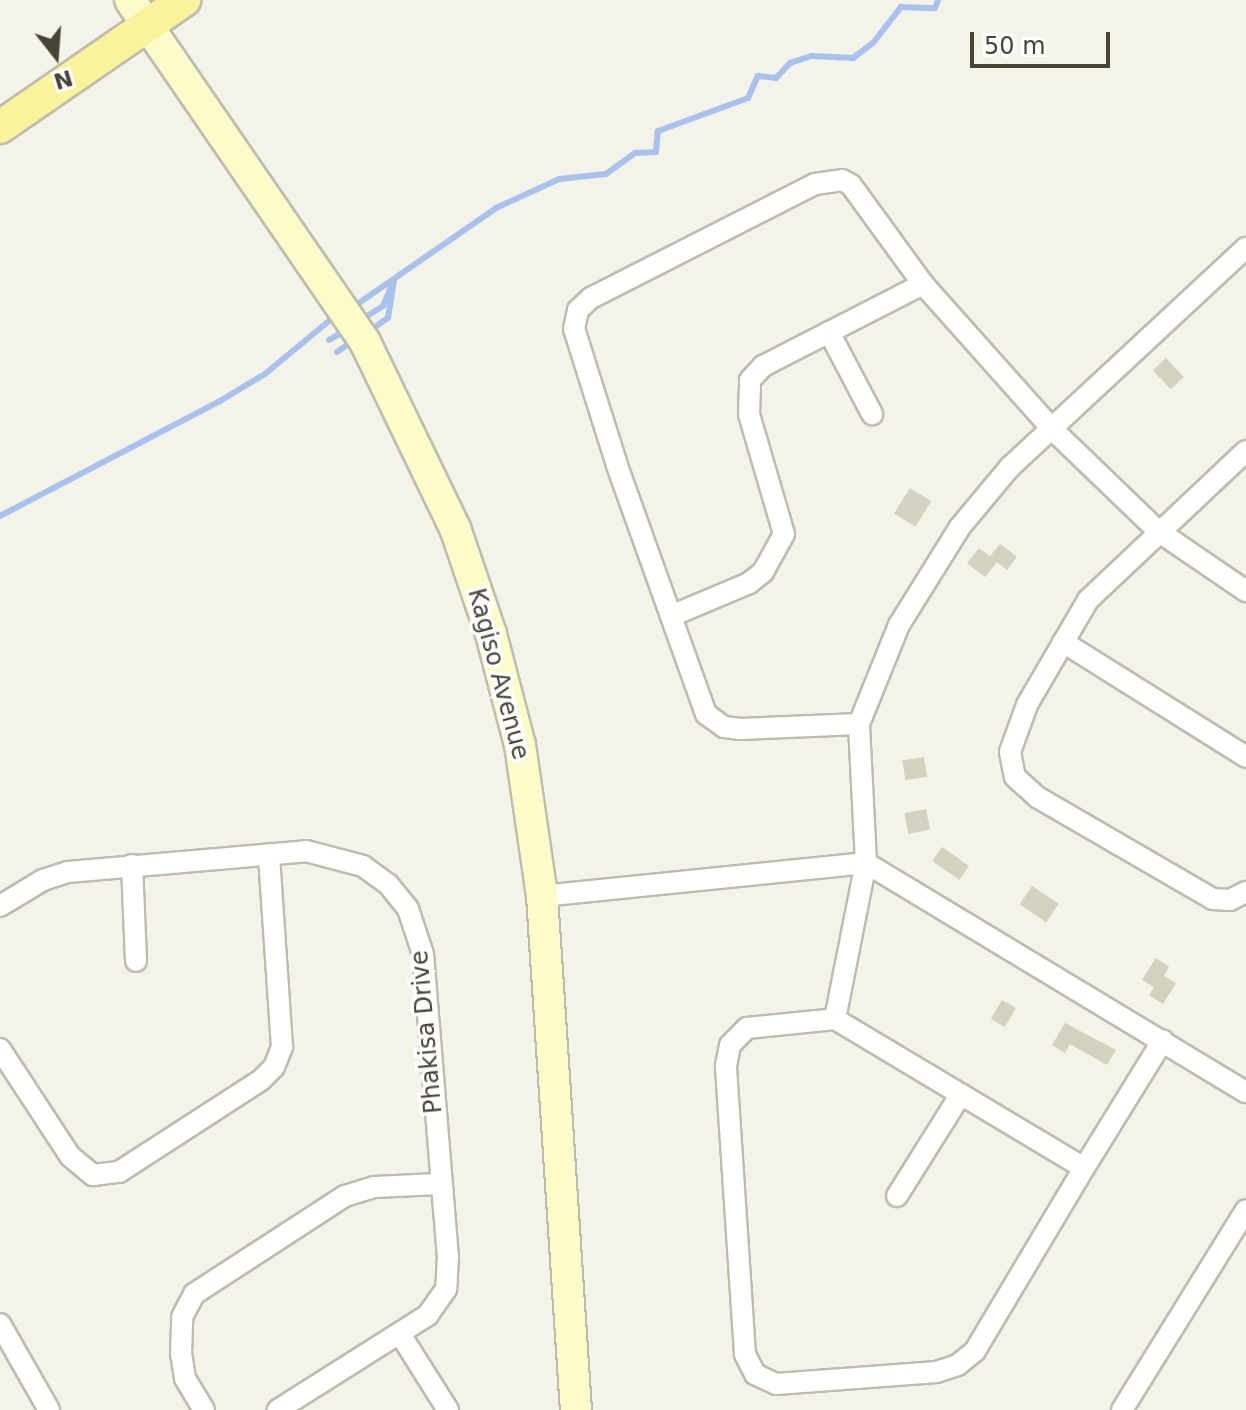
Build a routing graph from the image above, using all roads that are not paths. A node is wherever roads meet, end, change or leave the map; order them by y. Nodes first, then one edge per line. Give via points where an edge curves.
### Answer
1 (130, 0) edge
2 (184, 0) edge
3 (148, 27) junction
4 (0, 127) edge
5 (1246, 248) edge
6 (923, 284) junction
7 (829, 332) junction
8 (872, 414) dead end
9 (1052, 429) junction
10 (1246, 451) edge
11 (1158, 531) junction
12 (1246, 591) edge
13 (671, 616) junction
14 (1063, 642) junction
15 (859, 724) junction
16 (1246, 757) edge
17 (269, 854) junction
18 (866, 863) junction
19 (132, 865) junction
20 (1246, 892) edge
21 (542, 896) junction
22 (0, 906) edge
23 (136, 961) dead end
24 (835, 1019) junction
25 (1163, 1040) junction
26 (0, 1049) edge
27 (1246, 1092) edge
28 (961, 1094) junction
29 (1084, 1168) junction
30 (438, 1184) junction
31 (897, 1196) dead end
32 (1246, 1210) edge
33 (1, 1329) edge
34 (400, 1334) junction
35 (281, 1409) edge
36 (49, 1410) edge
37 (204, 1410) edge
38 (448, 1410) edge
39 (576, 1410) edge
40 (1122, 1410) edge

1 - 3 street, Kagiso Avenue
2 - 3 main road
3 - 4 main road
3 - 21 street, Kagiso Avenue via 365,342 455,528 491,634 520,745
5 - 9 street
6 - 7 street
6 - 9 street
6 - 13 street via 851,185 829,181 591,298 578,310 576,340
7 - 8 street
7 - 13 street via 763,366 746,391 781,513 784,534 776,552 749,583
9 - 11 street
9 - 15 street via 983,497 928,575 881,661
10 - 11 street
11 - 12 street
11 - 14 street via 1088,600
13 - 15 street via 700,702 713,721 740,729
14 - 16 street
14 - 20 street via 1013,737 1015,777 1037,797 1213,899 1230,900
15 - 18 street
17 - 19 street, Phakisa Drive
17 - 26 street via 282,1047 261,1080 119,1172 93,1175 70,1156
17 - 30 street, Phakisa Drive via 306,851 363,866 388,884 408,909 423,954
18 - 21 street
18 - 24 street
18 - 25 street
19 - 22 street, Phakisa Drive via 55,875
19 - 23 street
21 - 39 street, Kagiso Avenue
24 - 28 street
24 - 29 street via 747,1028 730,1045 729,1135 745,1354 748,1365 765,1380 776,1384 922,1373 958,1365 975,1351
25 - 27 street
25 - 29 street
28 - 29 street
28 - 31 street
30 - 34 street, Phakisa Drive via 448,1256 446,1289 428,1315
30 - 37 street via 375,1187 345,1196 194,1294 182,1317 181,1354 185,1378
32 - 40 street
33 - 36 street
34 - 35 street, Phakisa Drive
34 - 38 street

